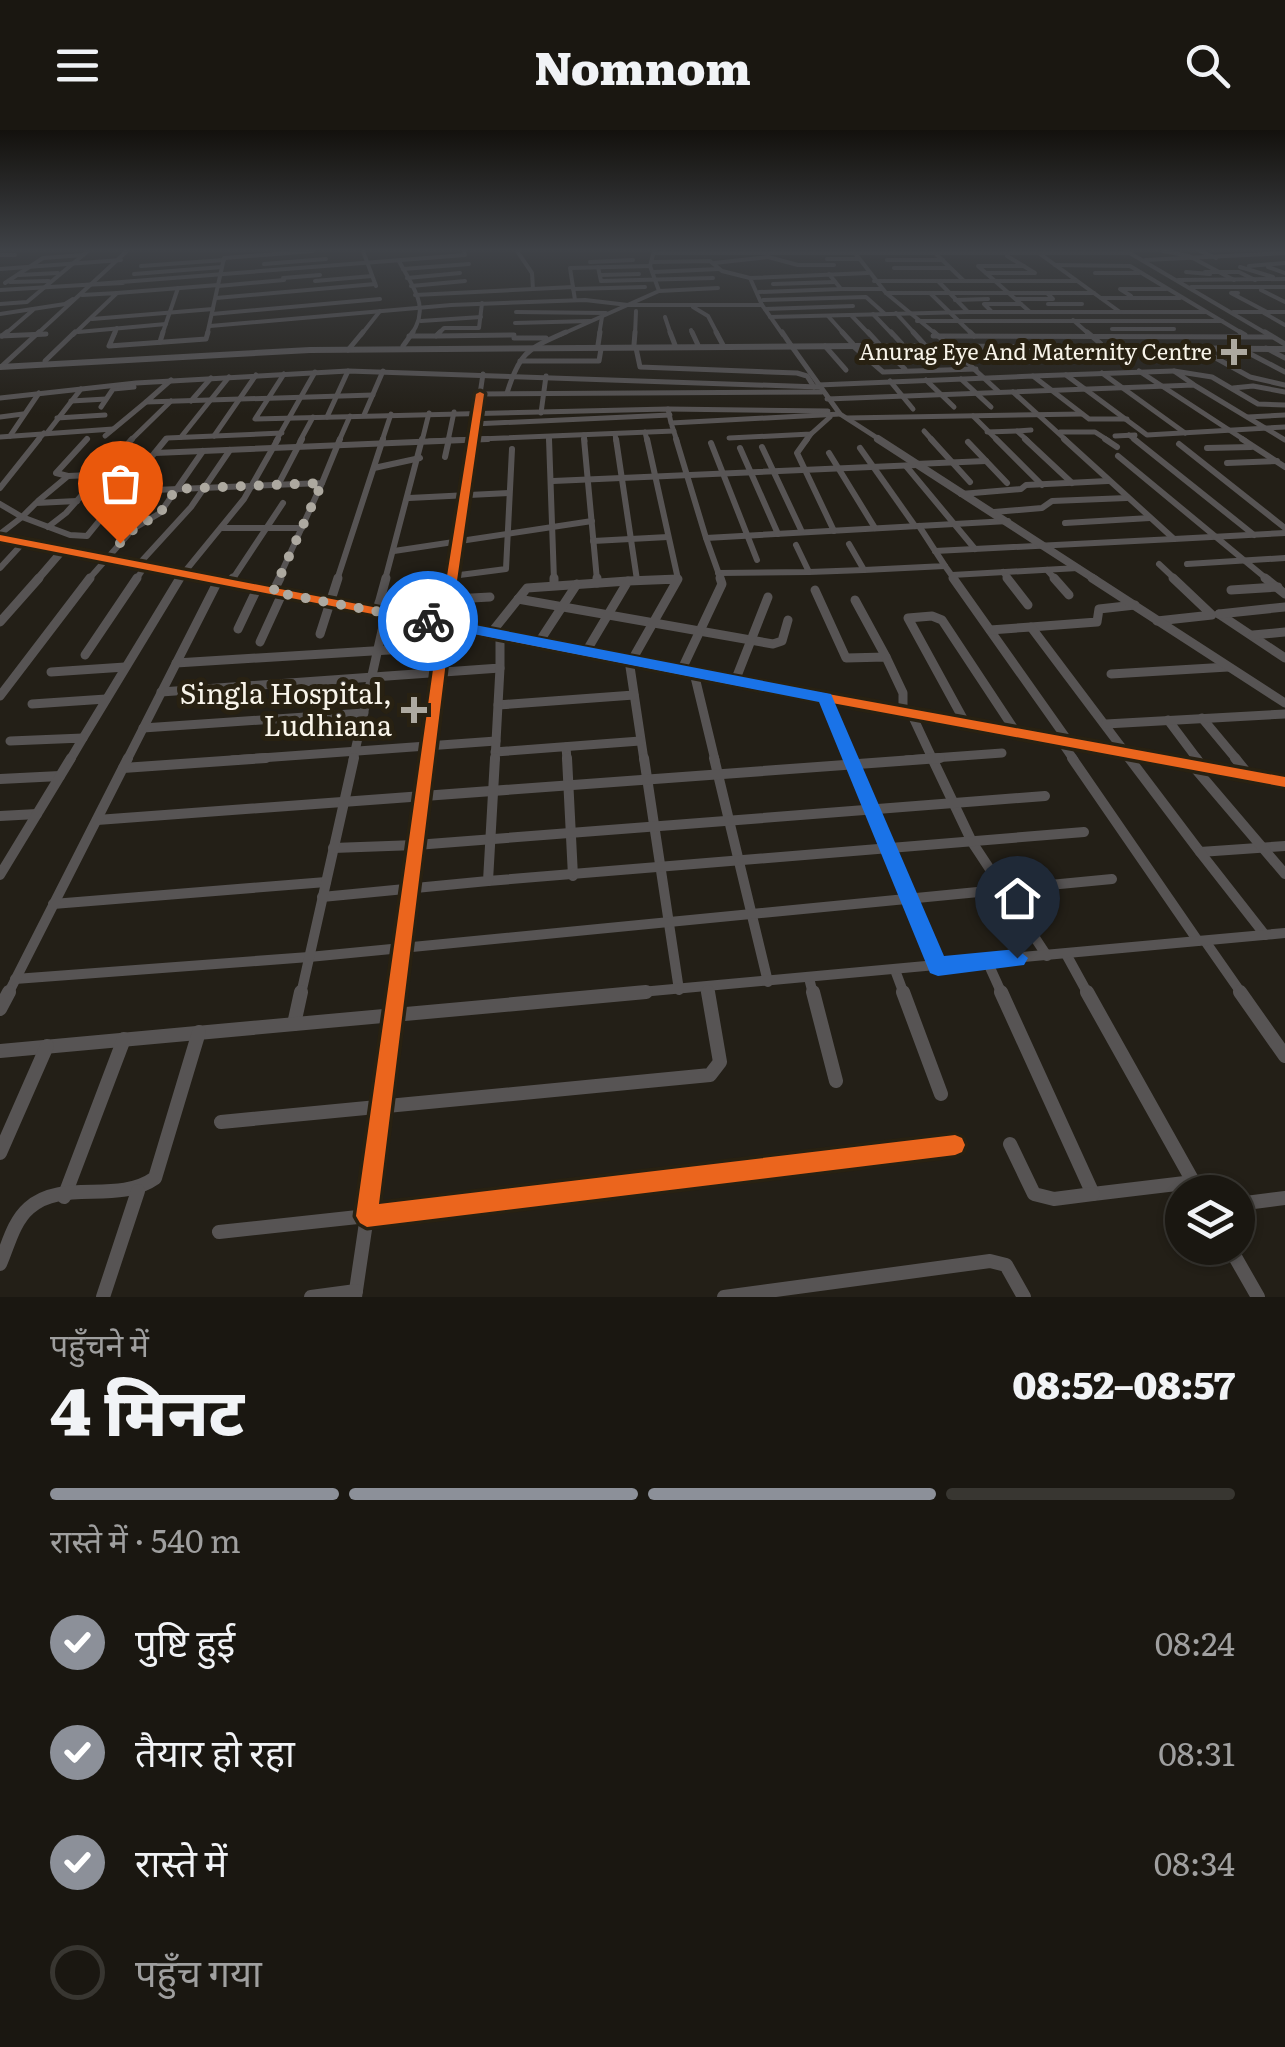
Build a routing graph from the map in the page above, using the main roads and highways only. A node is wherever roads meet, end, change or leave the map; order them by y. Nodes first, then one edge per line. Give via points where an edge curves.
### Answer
1 (1285, 344) edge
2 (853, 345) junction
3 (880, 345) junction
4 (944, 345) junction
5 (694, 346) junction
6 (791, 346) junction
7 (531, 347) junction
8 (635, 347) junction
9 (350, 348) junction
10 (5, 364) edge

1 - 4 main road
1 - 4 main road
2 - 3 main road
2 - 6 main road
2 - 6 main road
3 - 4 main road
3 - 4 main road
5 - 6 main road
5 - 8 main road
5 - 8 main road
7 - 8 main road
7 - 9 main road
7 - 9 main road via 513,340
9 - 10 main road
9 - 10 main road

